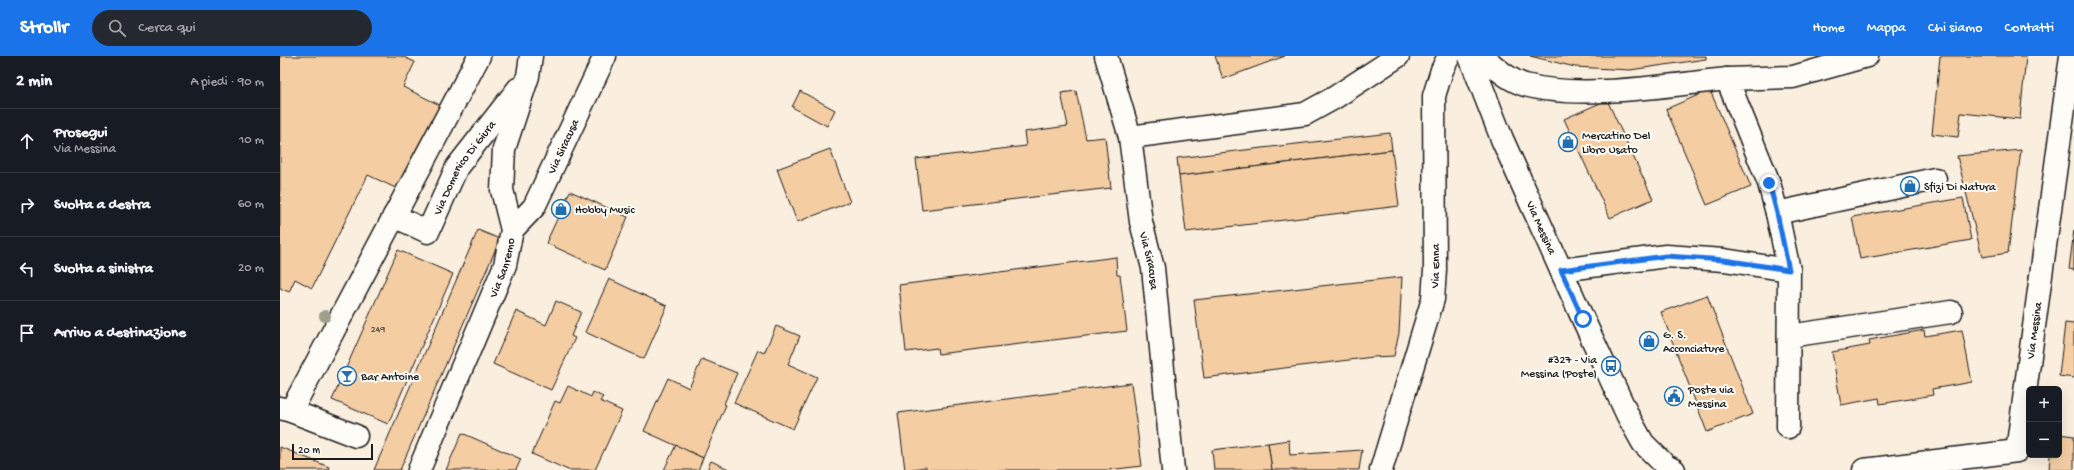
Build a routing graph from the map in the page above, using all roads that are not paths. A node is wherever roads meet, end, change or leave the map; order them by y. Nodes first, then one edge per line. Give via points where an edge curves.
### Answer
1 (479, 56) edge
2 (605, 56) edge
3 (1106, 56) edge
4 (1398, 56) edge
5 (1465, 56) edge
6 (1867, 56) edge
7 (2071, 56) edge
8 (529, 66) edge
9 (1727, 79) junction
10 (1130, 137) junction
11 (1935, 179) dead end
12 (1777, 213) junction
13 (394, 216) junction
14 (512, 230) junction
15 (1561, 270) junction
16 (1789, 270) junction
17 (1951, 312) dead end
18 (1789, 336) junction
19 (286, 409) edge
20 (1788, 427) dead end
21 (356, 436) dead end
22 (419, 470) edge
23 (1173, 470) edge
24 (1381, 470) edge
25 (1674, 470) edge
26 (1864, 470) edge

1 - 13 street
2 - 14 street, Via Siracusa via 534,207
3 - 10 street, Via Siracusa
4 - 10 street via 1305,114
5 - 9 street via 1524,85 1555,90 1611,90
5 - 15 street, Via Messina
5 - 24 street, Via Enna via 1442,70 1434,96 1436,270 1433,299
6 - 9 street via 1793,77
7 - 26 street, Via Messina via 2017,451
8 - 13 street, Via Domenico Di Giura via 457,167 428,232
8 - 14 street, Via Sanremo via 504,149 502,190
9 - 12 street via 1769,183
10 - 23 street, Via Siracusa via 1141,222 1153,268
11 - 12 street
12 - 16 street
13 - 19 street
14 - 22 street, Via Sanremo via 505,265
15 - 16 street via 1666,256 1724,260
15 - 25 street, Via Messina via 1643,443 1666,466
16 - 18 street
17 - 18 street
18 - 20 street
19 - 21 street

